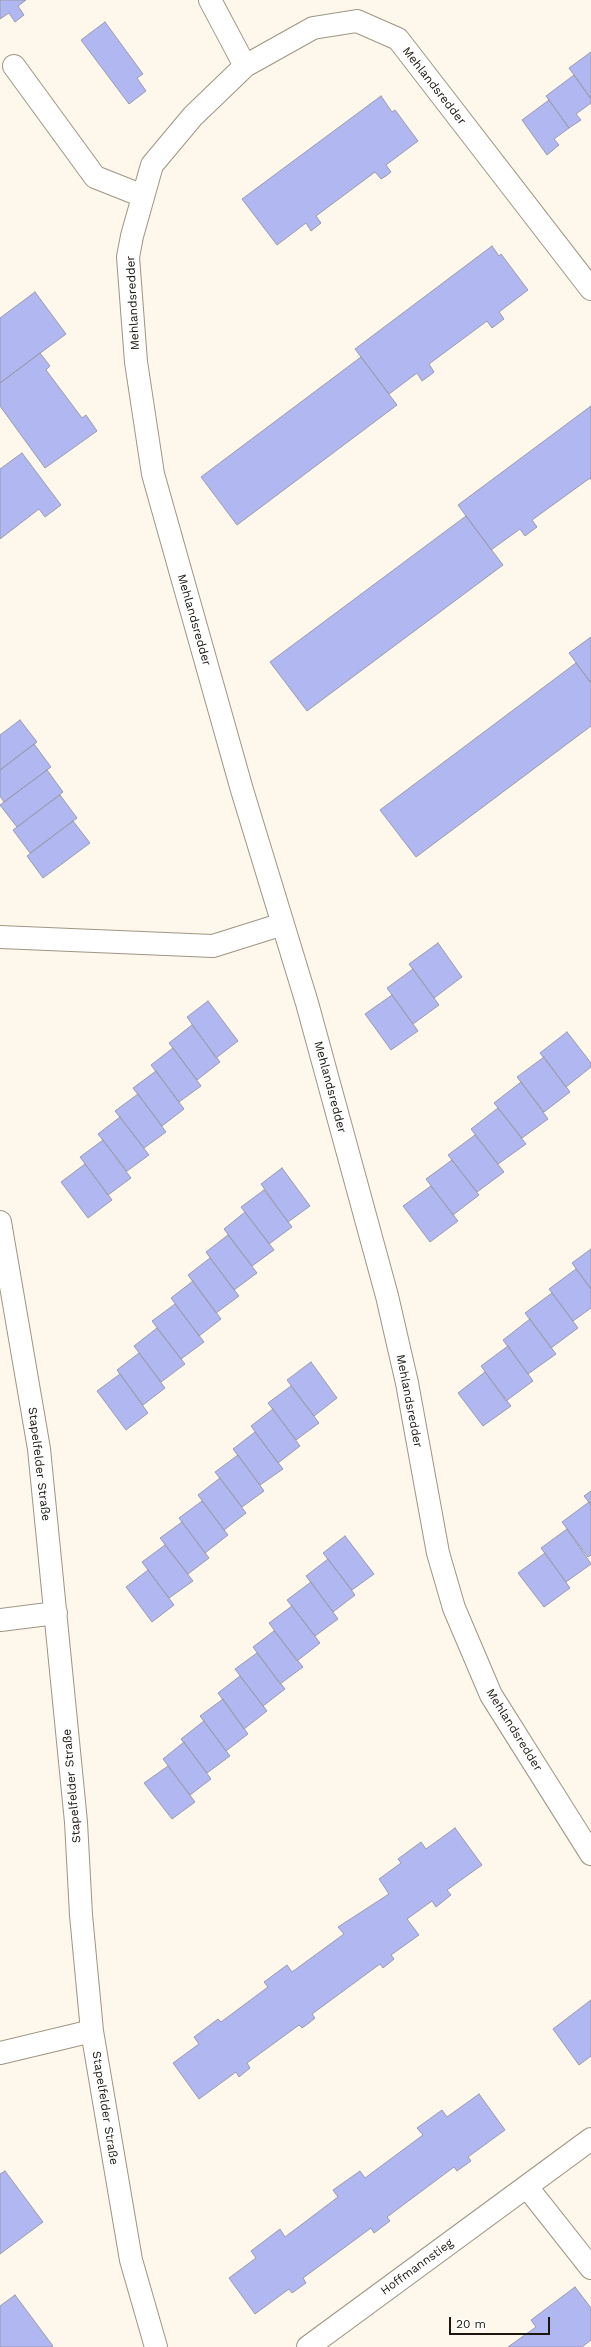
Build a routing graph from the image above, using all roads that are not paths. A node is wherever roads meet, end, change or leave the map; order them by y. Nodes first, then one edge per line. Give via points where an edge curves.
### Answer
1 (210, 0) edge
2 (14, 66) dead end
3 (245, 66) junction
4 (143, 196) junction
5 (591, 289) edge
6 (283, 924) junction
7 (0, 937) edge
8 (0, 1222) edge
9 (56, 1613) junction
10 (0, 1620) edge
11 (591, 1854) edge
12 (92, 2031) junction
13 (0, 2054) edge
14 (591, 2139) edge
15 (527, 2187) junction
16 (591, 2268) edge
17 (156, 2347) edge
18 (308, 2347) edge

1 - 3 street
2 - 4 street via 95,177
3 - 4 street, Mehlandsredder via 193,116 152,165
3 - 5 street, Mehlandsredder via 313,28 357,21 398,38
4 - 6 street, Mehlandsredder via 128,257 136,362 153,474
6 - 7 street via 213,946
6 - 11 street, Mehlandsredder via 308,1003 387,1296 438,1553 454,1608 491,1696
8 - 9 street, Stapelfelder Straße via 39,1449
9 - 10 street
9 - 12 street, Stapelfelder Straße
12 - 13 street
12 - 17 street, Stapelfelder Straße via 131,2260
14 - 15 street, Hoffmannstieg
15 - 16 street
15 - 18 street, Hoffmannstieg

